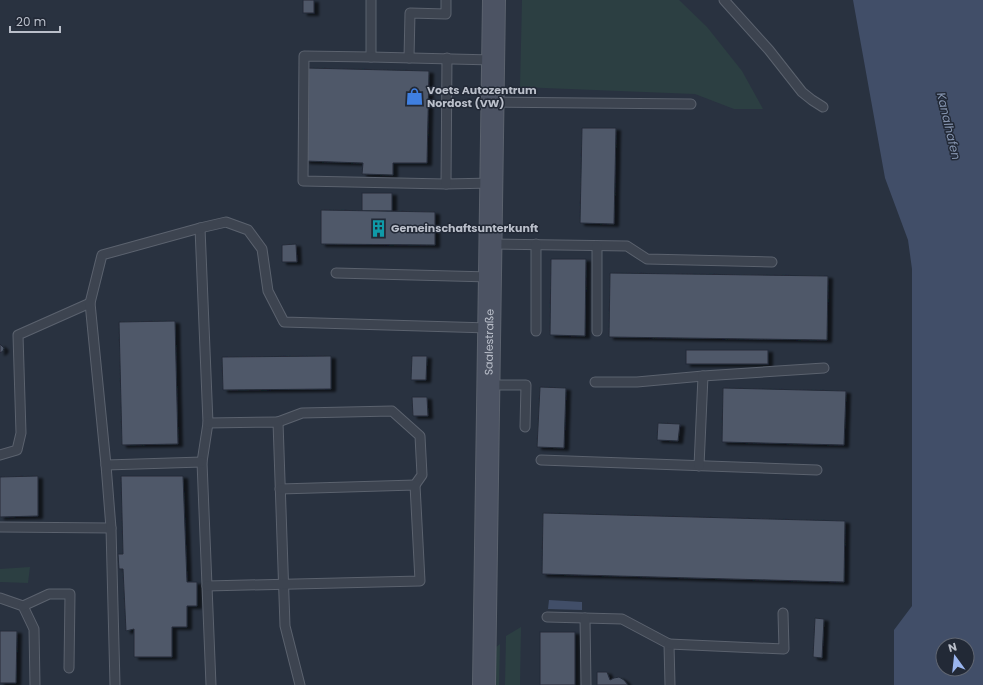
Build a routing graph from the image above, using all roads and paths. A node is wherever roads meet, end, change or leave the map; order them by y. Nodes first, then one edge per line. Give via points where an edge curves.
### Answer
1 (371, 0) edge
2 (446, 0) edge
3 (494, 0) edge
4 (724, 0) edge
5 (371, 57) junction
6 (409, 58) junction
7 (447, 58) junction
8 (493, 60) junction
9 (493, 102) junction
10 (691, 104) dead end
11 (823, 107) dead end
12 (492, 183) junction
13 (446, 184) junction
14 (200, 228) junction
15 (491, 244) junction
16 (536, 244) junction
17 (597, 246) junction
18 (772, 262) dead end
19 (336, 272) dead end
20 (490, 277) junction
21 (90, 303) junction
22 (489, 328) junction
23 (597, 330) dead end
24 (536, 331) dead end
25 (824, 368) dead end
26 (703, 376) junction
27 (595, 382) dead end
28 (489, 385) junction
29 (278, 422) junction
30 (208, 423) junction
31 (525, 427) dead end
32 (0, 455) edge
33 (541, 460) dead end
34 (202, 462) junction
35 (106, 465) junction
36 (699, 466) junction
37 (818, 470) dead end
38 (416, 485) junction
39 (280, 489) junction
40 (0, 527) edge
41 (111, 528) junction
42 (284, 585) junction
43 (207, 586) junction
44 (0, 598) edge
45 (22, 606) junction
46 (783, 613) dead end
47 (547, 617) dead end
48 (585, 618) junction
49 (670, 644) junction
50 (69, 668) dead end
51 (35, 685) edge
52 (114, 685) edge
53 (211, 685) edge
54 (300, 685) edge
55 (484, 685) edge
56 (586, 685) edge
57 (670, 685) edge

1 - 5 lane
2 - 6 lane via 446,14 410,13
3 - 8 main road, Saalestraße
4 - 11 lane via 802,92
5 - 6 lane
5 - 13 lane via 304,56 303,181
6 - 7 lane
7 - 8 lane
7 - 13 lane
8 - 9 main road, Saalestraße
9 - 10 lane
9 - 12 main road, Saalestraße
12 - 13 lane
12 - 15 main road, Saalestraße
14 - 21 lane via 102,255
14 - 22 lane via 226,222 248,230 262,249 268,291 284,322
14 - 30 lane
15 - 16 lane
15 - 20 main road, Saalestraße
16 - 17 lane
16 - 24 lane
17 - 18 lane via 627,246 647,260
17 - 23 lane
19 - 20 lane
20 - 22 main road, Saalestraße
21 - 32 lane via 18,335 21,433 17,450
21 - 35 lane
22 - 28 main road, Saalestraße
25 - 26 lane
26 - 27 lane via 638,382
26 - 36 lane
28 - 31 lane via 526,385
28 - 55 main road, Saalestraße
29 - 30 lane
29 - 38 lane via 302,413 392,411 420,436 422,475
29 - 39 lane
30 - 34 lane
33 - 36 lane
34 - 35 lane
34 - 43 lane
35 - 41 lane
36 - 37 lane
38 - 39 lane
38 - 42 lane via 420,581
39 - 42 lane
40 - 41 lane
41 - 52 lane
42 - 43 lane
42 - 54 lane via 285,626
43 - 53 lane
44 - 45 lane
45 - 50 lane via 50,594 70,594
45 - 51 lane via 34,629
46 - 49 lane via 784,649
47 - 48 lane
48 - 49 lane via 622,619
48 - 56 lane
49 - 57 lane

